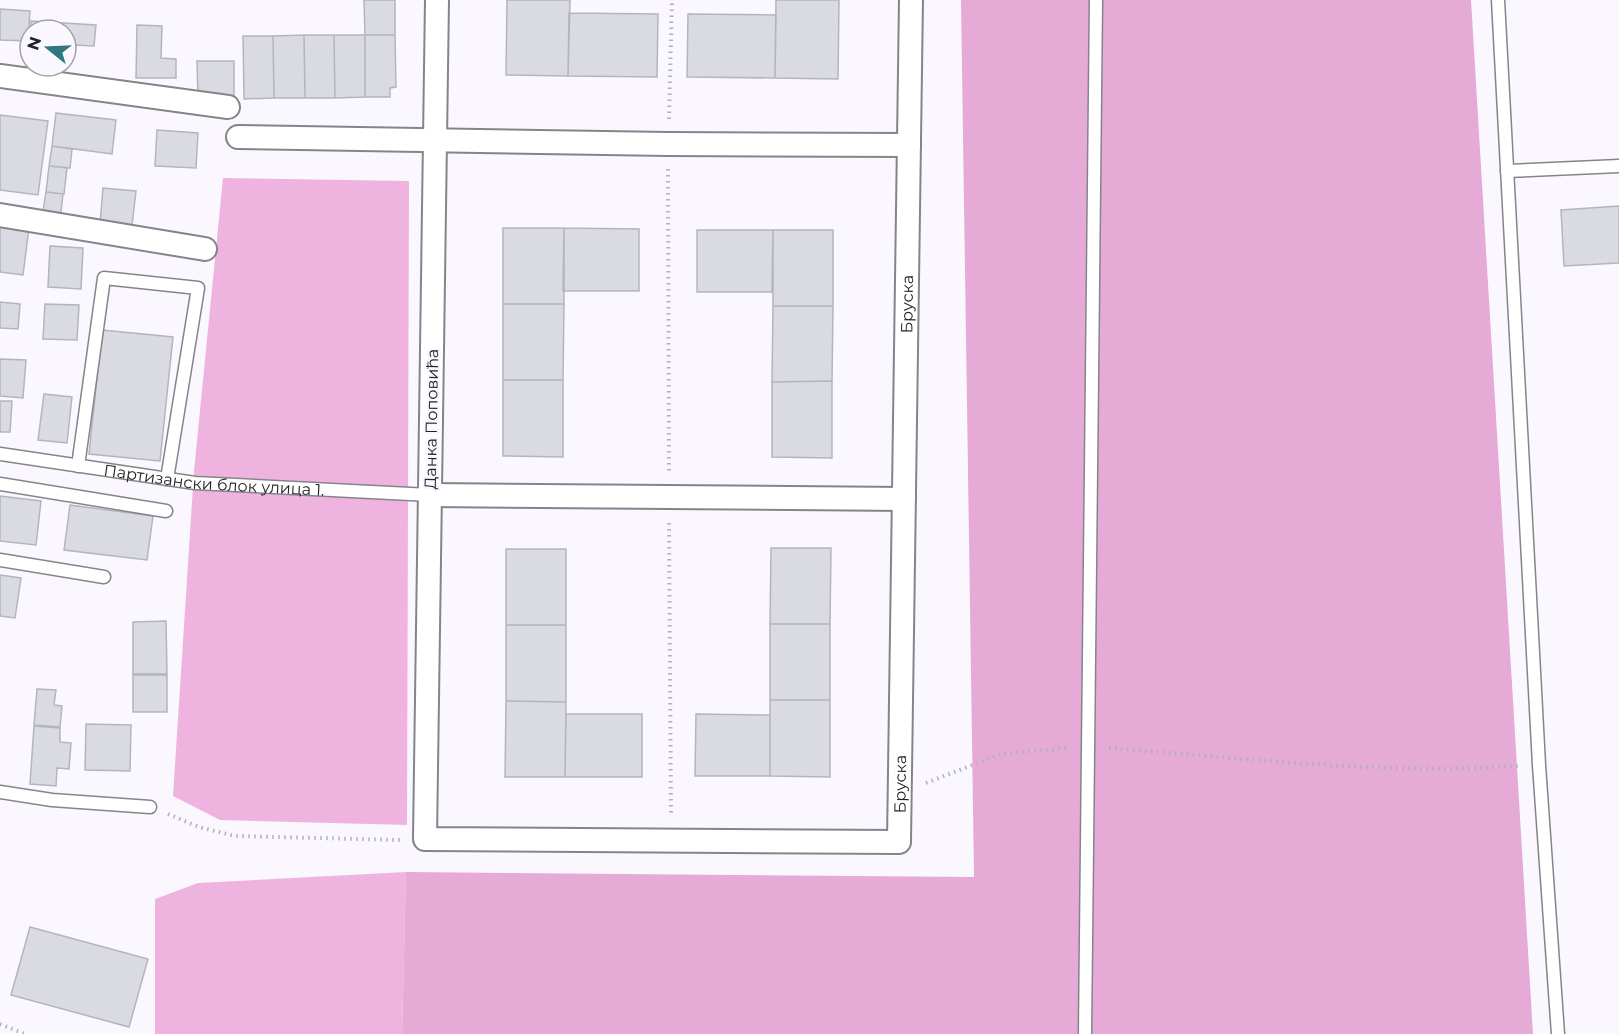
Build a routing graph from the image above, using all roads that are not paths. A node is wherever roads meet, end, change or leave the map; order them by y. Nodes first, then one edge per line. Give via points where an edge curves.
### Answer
1 (437, 0) edge
2 (911, 0) edge
3 (1096, 0) edge
4 (1498, 0) edge
5 (0, 76) edge
6 (228, 107) dead end
7 (238, 137) dead end
8 (434, 141) junction
9 (909, 145) junction
10 (1619, 166) edge
11 (1508, 171) junction
12 (0, 215) edge
13 (205, 249) dead end
14 (0, 454) edge
15 (78, 466) junction
16 (167, 479) junction
17 (0, 484) edge
18 (430, 495) junction
19 (904, 499) junction
20 (166, 511) dead end
21 (0, 560) edge
22 (104, 577) dead end
23 (0, 792) edge
24 (150, 807) road end
25 (672, 840) joint
26 (1085, 1034) edge
27 (1558, 1034) edge

1 - 8 street, Данка Поповића
2 - 9 street, Бруска
3 - 26 lane
4 - 11 lane
5 - 6 street
7 - 8 street
8 - 9 street
8 - 18 street, Данка Поповића
9 - 19 street, Бруска
10 - 11 lane
11 - 27 lane via 1539,765
12 - 13 street
14 - 15 lane, Партизански блок улица 1.
15 - 16 lane, Партизански блок улица 1.
15 - 16 lane via 104,278 198,288
16 - 18 lane, Партизански блок улица 1.
17 - 20 lane, Партизански блок улица 1.
18 - 19 street
18 - 25 street, Данка Поповића via 425,839
19 - 25 street, Бруска via 899,842
21 - 22 lane
23 - 24 lane

